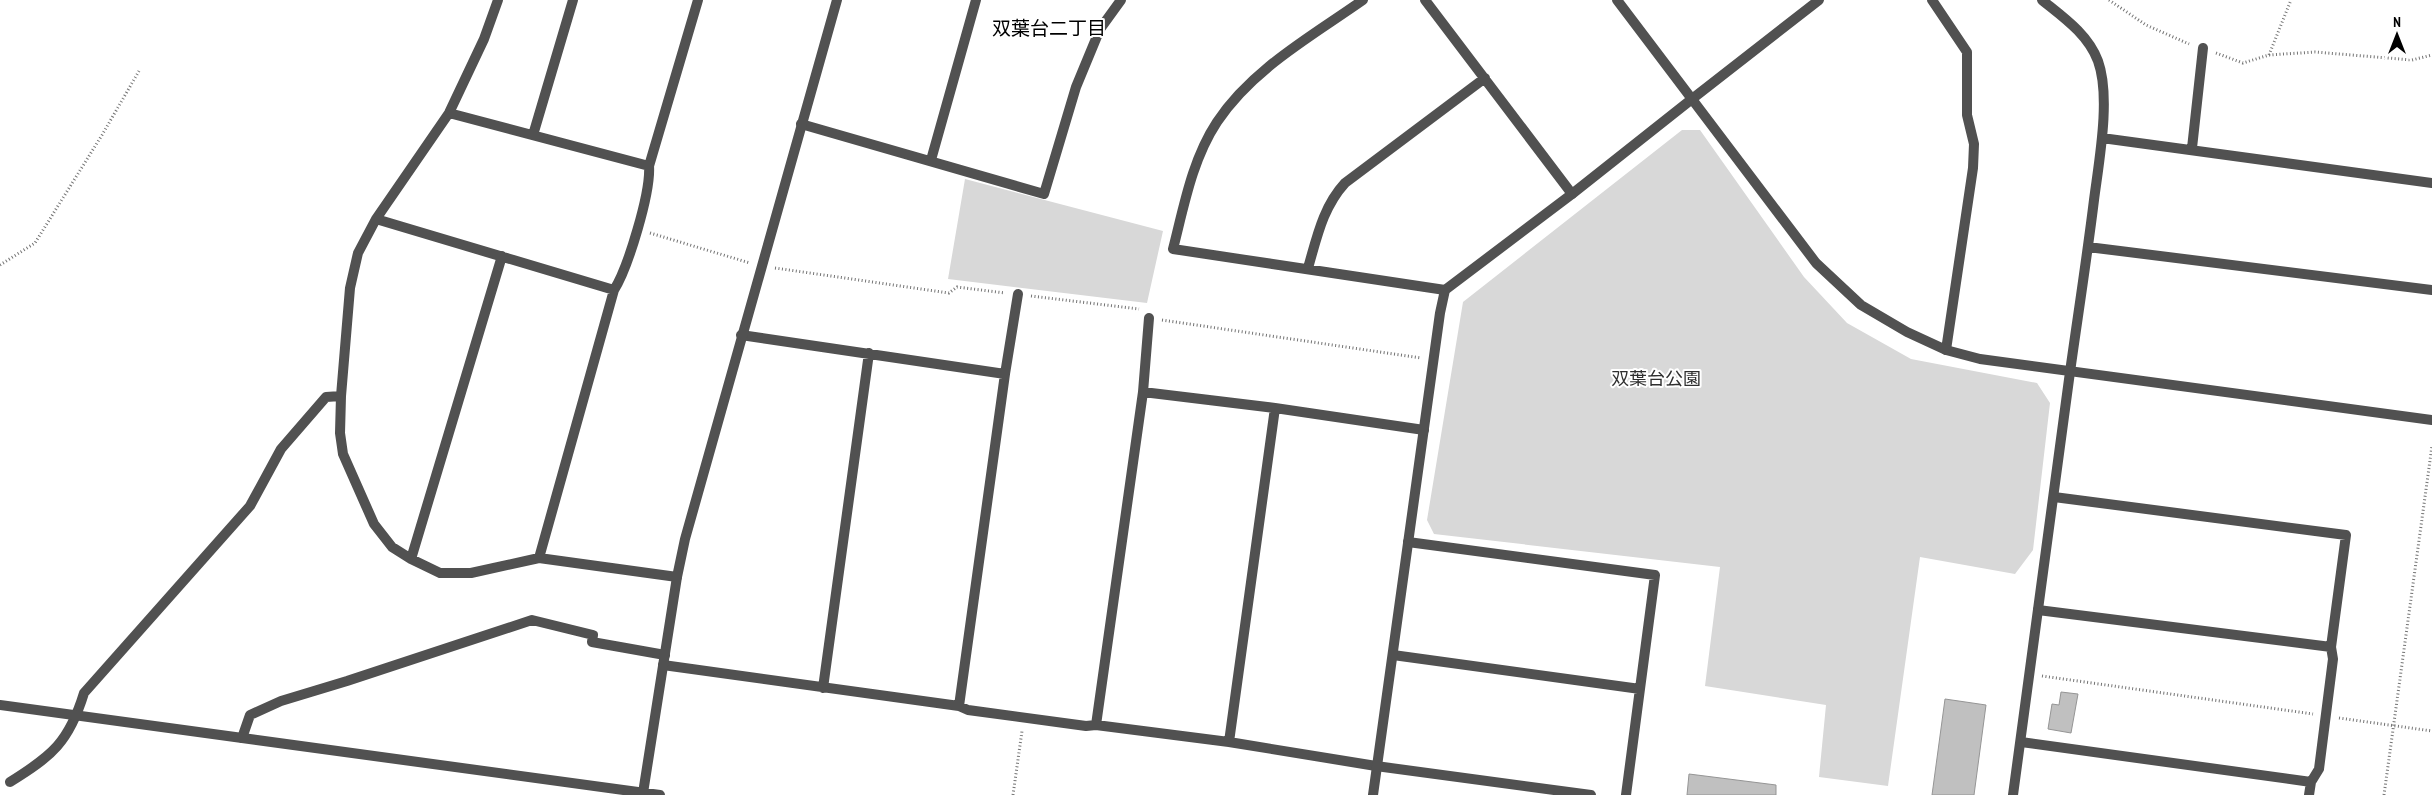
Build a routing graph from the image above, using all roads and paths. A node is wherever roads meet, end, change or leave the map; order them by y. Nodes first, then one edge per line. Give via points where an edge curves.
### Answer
1 (498, 0) edge
2 (573, 0) edge
3 (698, 0) edge
4 (837, 0) edge
5 (976, 0) edge
6 (1121, 0) edge
7 (1363, 0) edge
8 (1425, 0) edge
9 (1617, 0) edge
10 (1819, 0) edge
11 (1932, 0) edge
12 (2042, 0) edge
13 (2109, 0) edge
14 (2291, 0) edge
15 (2203, 48) junction
16 (2269, 55) junction
17 (2432, 55) edge
18 (139, 71) dead end
19 (1485, 78) junction
20 (1692, 98) junction
21 (449, 113) junction
22 (801, 124) junction
23 (533, 135) junction
24 (2102, 138) junction
25 (2192, 148) junction
26 (931, 160) junction
27 (649, 166) junction
28 (2432, 183) edge
29 (1572, 194) junction
30 (376, 220) junction
31 (2088, 247) junction
32 (502, 256) junction
33 (0, 265) edge
34 (1308, 268) junction
35 (614, 290) junction
36 (1445, 290) junction
37 (2432, 290) edge
38 (1018, 294) dead end
39 (1149, 318) dead end
40 (742, 335) junction
41 (1946, 350) junction
42 (869, 353) junction
43 (2070, 372) junction
44 (1005, 374) junction
45 (1143, 392) junction
46 (341, 396) junction
47 (1275, 408) junction
48 (2432, 420) edge
49 (1424, 430) junction
50 (2432, 446) edge
51 (2054, 497) junction
52 (1408, 542) junction
53 (539, 558) junction
54 (411, 559) junction
55 (677, 577) junction
56 (2038, 610) junction
57 (2331, 647) junction
58 (1393, 654) junction
59 (664, 660) junction
60 (2052, 678) dead end
61 (823, 688) junction
62 (1640, 688) junction
63 (0, 705) edge
64 (959, 706) junction
65 (78, 715) junction
66 (2326, 716) junction
67 (1024, 718) junction
68 (1096, 725) junction
69 (2393, 726) junction
70 (2432, 731) edge
71 (242, 738) junction
72 (1229, 742) junction
73 (2021, 742) junction
74 (1376, 766) junction
75 (10, 782) dead end
76 (2311, 782) junction
77 (643, 794) edge
78 (660, 795) edge
79 (1013, 795) edge
80 (1373, 795) edge
81 (1592, 795) edge
82 (1626, 795) edge
83 (2013, 795) edge
84 (2309, 795) edge
85 (2384, 795) edge

1 - 21 street via 484,39
2 - 23 street
3 - 27 street
4 - 22 street
5 - 26 street
6 - 26 street via 1100,29 1076,87 1044,194
7 - 34 street via 1258,75 1217,122 1199,157 1173,248
8 - 19 street
9 - 20 street
10 - 20 street
11 - 41 street via 1967,52 1967,115 1974,144
12 - 24 street via 2087,40 2098,61 2102,85
13 - 15 path via 2183,43
14 - 16 path
15 - 16 path via 2243,62
15 - 25 street
16 - 17 path via 2315,52 2412,60
18 - 33 path via 34,243
19 - 29 street
19 - 34 street via 1345,183 1324,214
20 - 29 street
20 - 41 street via 1816,263 1861,305 1906,332
21 - 23 street
21 - 30 street
22 - 26 street
22 - 40 street
23 - 27 street
24 - 25 street
24 - 31 street
25 - 28 street
27 - 35 street via 650,178 636,228
29 - 36 street
30 - 32 street
30 - 46 street via 358,254 350,288
31 - 37 street
31 - 43 street
32 - 35 street
32 - 54 street
34 - 36 street
35 - 53 street
36 - 49 street
38 - 44 street
39 - 45 street
40 - 42 street
40 - 55 street via 698,487
41 - 43 street via 1980,359
42 - 44 street
42 - 61 street
43 - 48 street
43 - 51 street
44 - 64 street
45 - 47 street
45 - 68 street
46 - 54 street via 343,454 374,524 392,546
46 - 65 street via 326,397 281,449 250,506 84,693
47 - 49 street
47 - 72 street
49 - 52 street
50 - 69 path
51 - 56 street
51 - 57 street via 2346,535
52 - 58 street
52 - 62 street via 1655,575
53 - 54 street via 471,573 440,573
53 - 55 street
55 - 59 street
56 - 57 street
56 - 73 street
57 - 66 street via 2333,660
58 - 62 street
58 - 74 street
59 - 61 street
59 - 71 street via 592,642 593,635 532,620 281,701 250,715
59 - 77 street
60 - 66 path
61 - 64 street
62 - 82 street
63 - 65 street
64 - 67 street
65 - 71 street
65 - 75 street via 66,738 44,761
66 - 69 path
66 - 76 street via 2319,770
67 - 68 street
67 - 79 path
68 - 72 street
69 - 70 path
69 - 85 path
71 - 77 street
72 - 74 street
73 - 76 street
73 - 83 street
74 - 80 street
74 - 81 street
76 - 84 street
77 - 78 street

